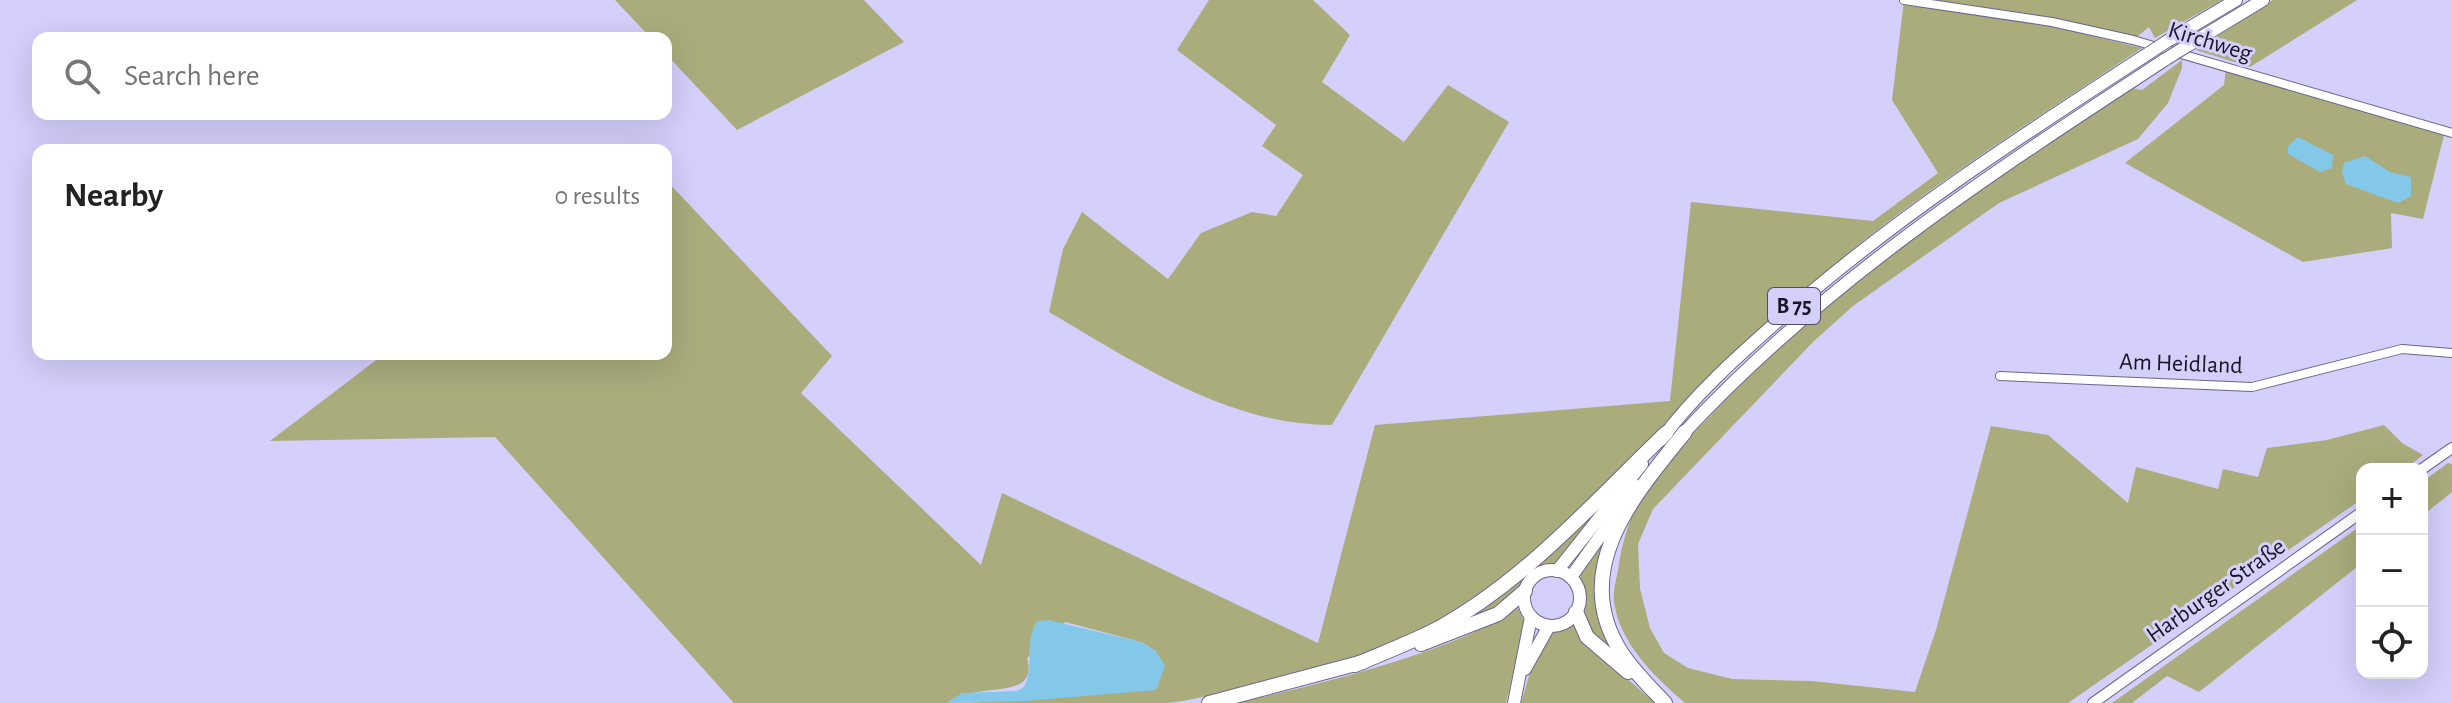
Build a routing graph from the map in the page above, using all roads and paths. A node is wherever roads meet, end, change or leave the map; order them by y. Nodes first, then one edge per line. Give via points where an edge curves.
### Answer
1 (1904, 0) edge
2 (2236, 0) edge
3 (2263, 0) edge
4 (2452, 133) edge
5 (2452, 353) edge
6 (2000, 376) dead end
7 (1685, 432) junction
8 (1666, 433) junction
9 (2452, 448) edge
10 (2428, 465) edge
11 (2356, 516) edge
12 (1557, 571) junction
13 (1571, 577) junction
14 (1525, 591) junction
15 (1576, 612) junction
16 (1531, 617) junction
17 (1549, 626) junction
18 (1355, 665) junction
19 (1518, 682) junction
20 (1209, 703) edge
21 (1514, 703) edge
22 (1665, 703) edge
23 (2093, 703) edge

1 - 4 street, Kirchweg via 2133,40
2 - 8 main road, B 75, bridge via 1980,164 1848,260 1739,356
3 - 7 main road, B 75, bridge via 1978,183 1863,267 1790,327
5 - 6 street, Am Heidland via 2402,349 2252,387
7 - 13 main road, B 75 via 1617,510
7 - 22 highway via 1623,512 1603,578 1616,644
8 - 12 main road, B 75
8 - 18 highway via 1491,594 1439,628
9 - 10 street
11 - 23 street, Harburger Straße
12 - 13 main road
12 - 14 main road, B 75 via 1535,576
13 - 15 main road via 1579,592
14 - 16 main road
14 - 18 highway via 1498,614 1457,633
15 - 17 main road via 1565,623
15 - 22 highway via 1587,637
16 - 17 main road
16 - 19 main road
17 - 19 main road
18 - 20 highway
19 - 21 main road

